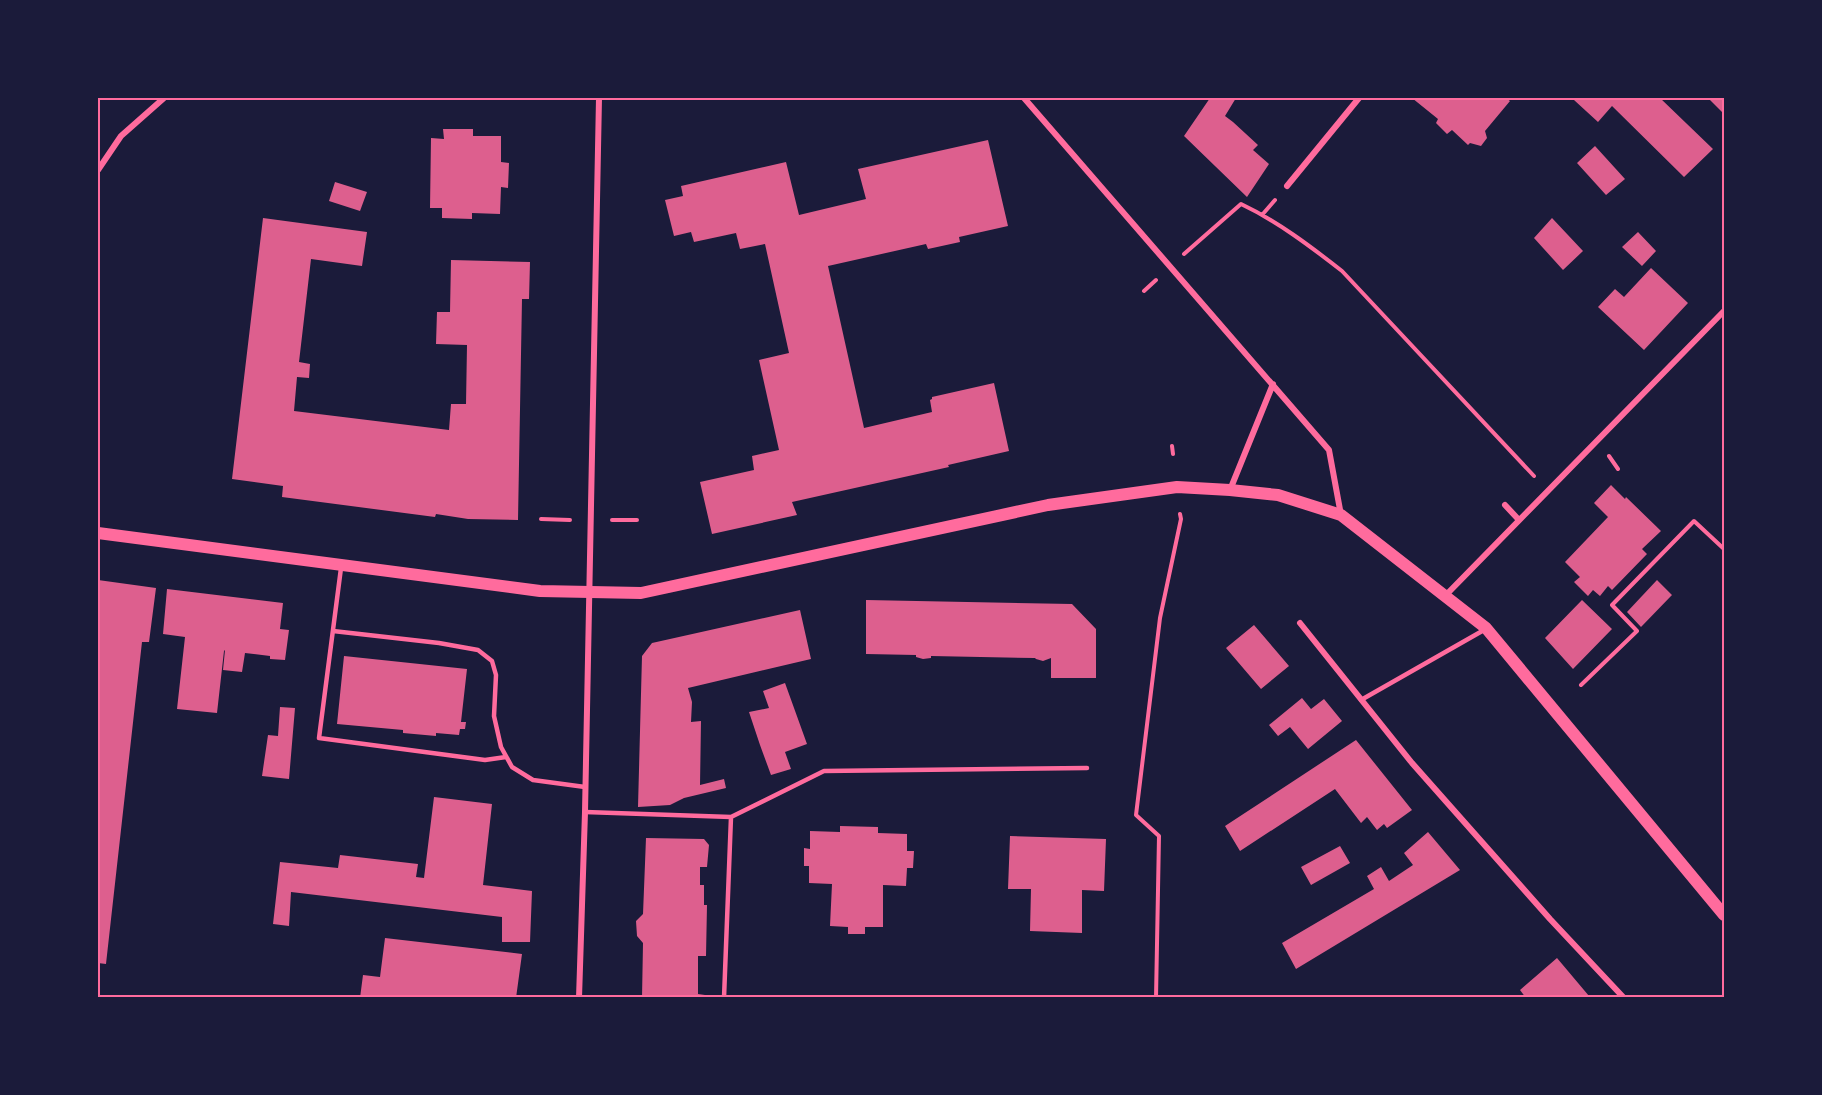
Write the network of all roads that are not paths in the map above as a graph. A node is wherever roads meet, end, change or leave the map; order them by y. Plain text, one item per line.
1 (164, 98) edge
2 (599, 98) edge
3 (1024, 98) edge
4 (1359, 98) edge
5 (98, 170) edge
6 (1287, 186) dead end
7 (1725, 311) edge
8 (1273, 384) junction
9 (1230, 490) junction
10 (1505, 505) dead end
11 (1341, 515) junction
12 (1519, 520) junction
13 (98, 533) edge
14 (341, 565) junction
15 (588, 592) junction
16 (1445, 596) junction
17 (1300, 623) dead end
18 (1486, 628) junction
19 (333, 631) junction
20 (1361, 700) junction
21 (506, 757) junction
22 (1087, 768) dead end
23 (585, 787) junction
24 (585, 812) junction
25 (731, 817) junction
26 (1725, 915) edge
27 (579, 998) edge
28 (724, 998) edge
29 (1624, 998) edge

1 - 5 street
2 - 15 street
3 - 8 street
4 - 6 street
7 - 12 street
8 - 9 street
8 - 11 street
9 - 11 main road
9 - 15 main road
10 - 12 street
11 - 16 main road
12 - 16 street
13 - 14 main road
14 - 15 main road
14 - 19 lane
15 - 23 street
16 - 18 main road
17 - 20 street
18 - 20 lane
18 - 26 main road
19 - 21 lane
19 - 21 lane
20 - 29 street
21 - 23 lane
22 - 25 lane
23 - 24 street
24 - 25 lane
24 - 27 street
25 - 28 lane

